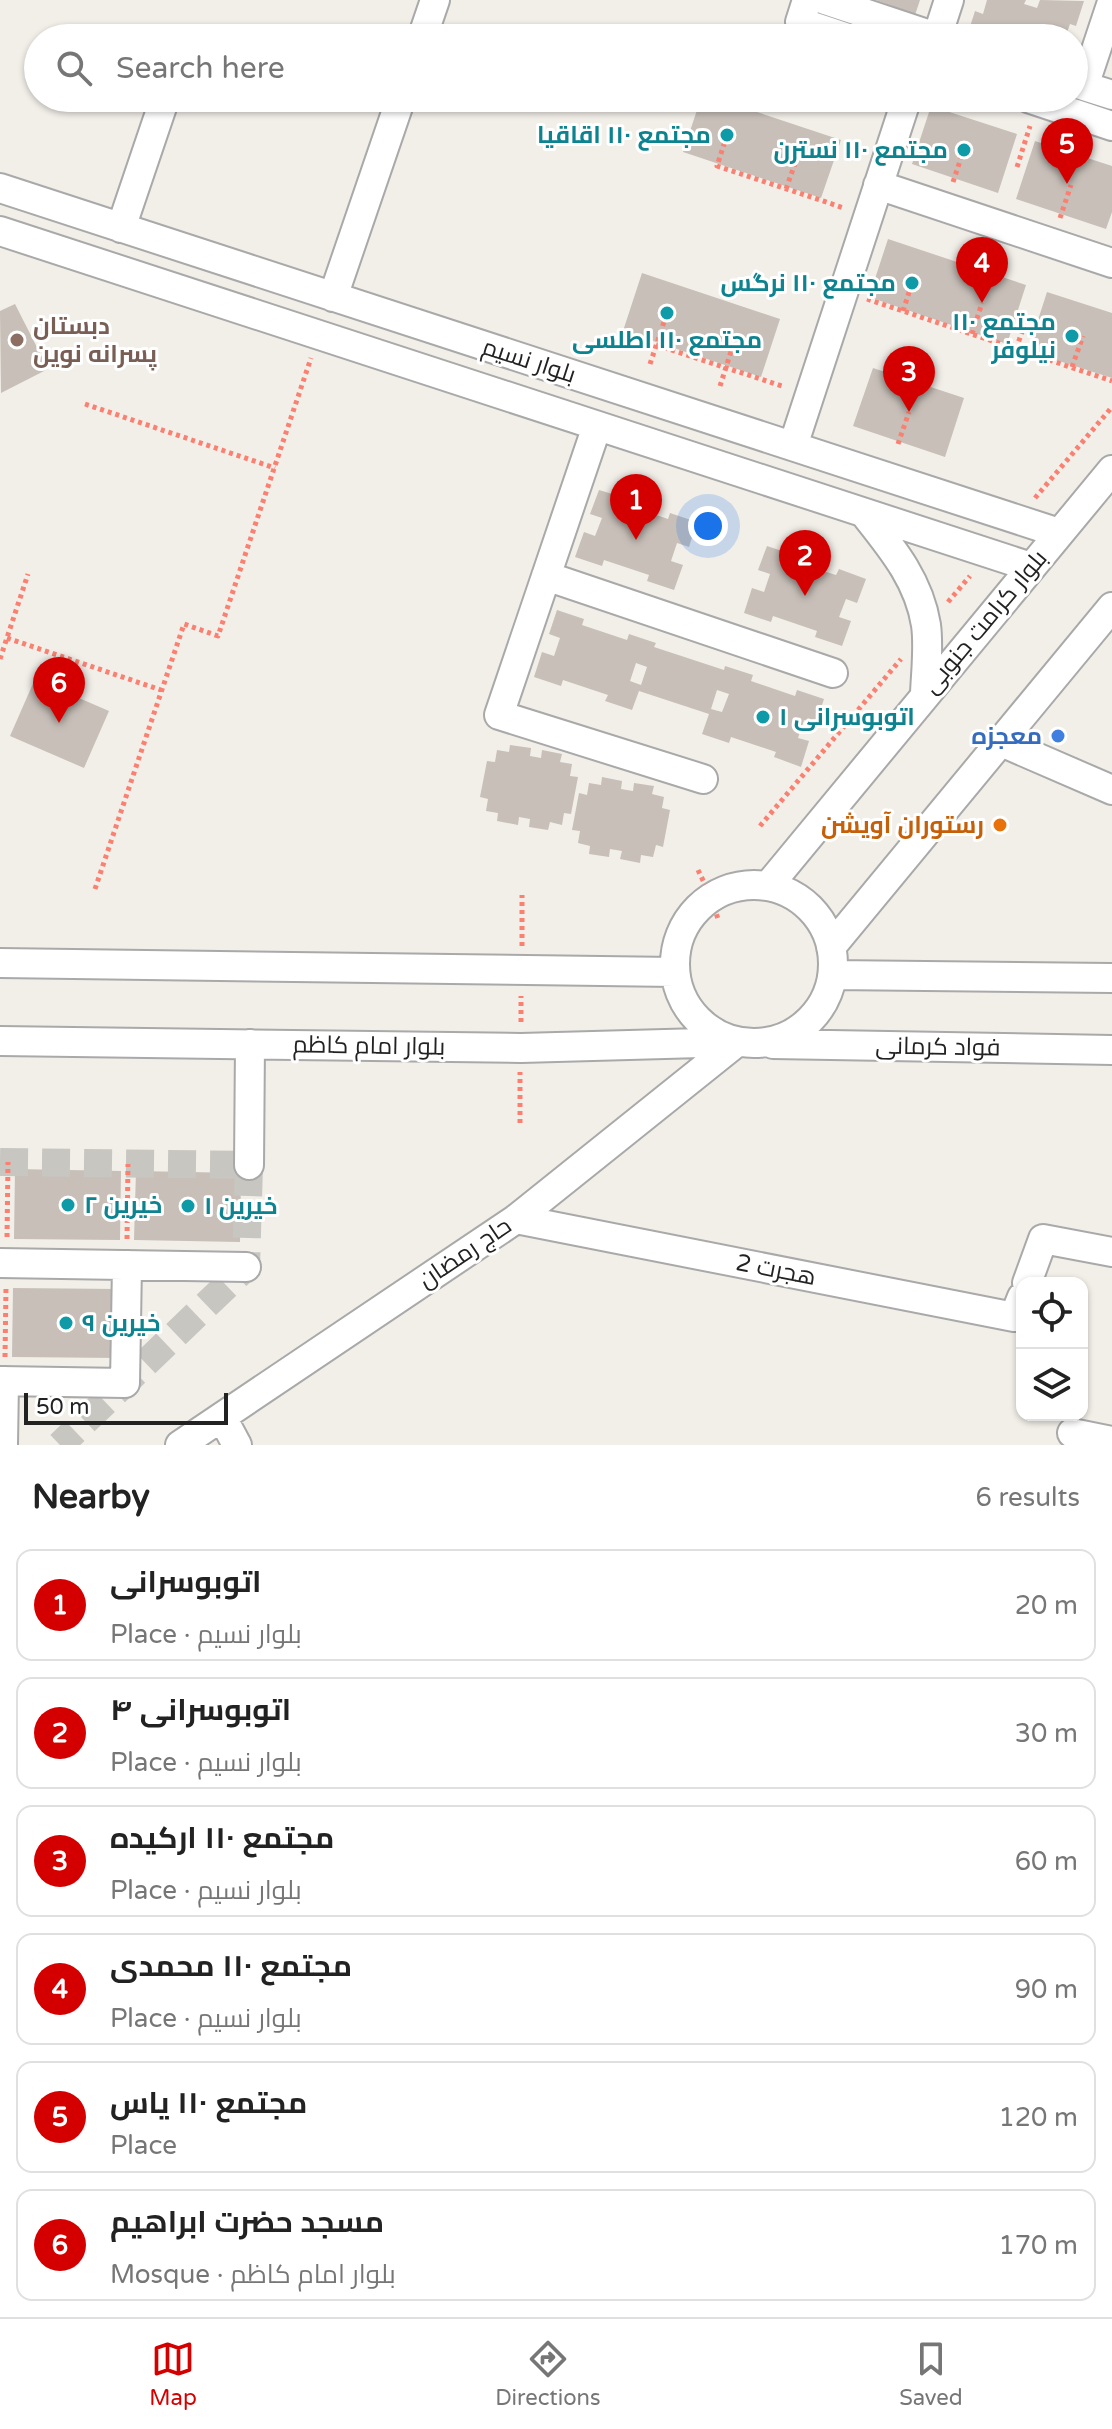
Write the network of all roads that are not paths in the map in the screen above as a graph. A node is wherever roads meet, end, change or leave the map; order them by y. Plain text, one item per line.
1 (435, 0) edge
2 (807, 0) edge
3 (825, 0) edge
4 (949, 0) edge
5 (1106, 4) edge
6 (427, 24) edge
7 (806, 24) edge
8 (878, 24) edge
9 (942, 24) edge
10 (1088, 57) edge
11 (1088, 87) edge
12 (1112, 95) edge
13 (160, 112) edge
14 (396, 112) edge
15 (902, 112) edge
16 (1069, 112) edge
17 (1112, 126) edge
18 (878, 185) junction
19 (0, 188) edge
20 (121, 228) junction
21 (0, 231) edge
22 (1112, 263) edge
23 (333, 297) junction
24 (597, 426) junction
25 (793, 446) junction
26 (1112, 470) edge
27 (925, 490) junction
28 (864, 513) junction
29 (913, 528) junction
30 (1059, 533) junction
31 (1031, 567) junction
32 (546, 576) junction
33 (1112, 607) edge
34 (833, 673) dead end
35 (925, 693) junction
36 (999, 741) junction
37 (703, 779) dead end
38 (1112, 790) edge
39 (768, 886) junction
40 (832, 961) junction
41 (0, 963) edge
42 (675, 972) junction
43 (1112, 978) edge
44 (0, 1041) edge
45 (750, 1043) junction
46 (250, 1044) junction
47 (1112, 1050) edge
48 (249, 1165) dead end
49 (516, 1219) junction
50 (1112, 1252) edge
51 (0, 1263) edge
52 (127, 1265) junction
53 (246, 1267) dead end
54 (1029, 1277) edge
55 (1016, 1312) edge
56 (2, 1381) edge
57 (222, 1417) junction
58 (1072, 1433) dead end
59 (1112, 1441) edge
60 (3, 1445) edge
61 (180, 1445) edge
62 (237, 1445) edge

1 - 6 street
2 - 7 street
3 - 8 street
4 - 9 street
5 - 10 street
11 - 12 street
13 - 20 street
14 - 23 street
15 - 18 street
16 - 17 street
18 - 22 street
18 - 25 street
19 - 20 street, بلوار نسیم
20 - 23 street, بلوار نسیم
21 - 24 street, بلوار نسیم
23 - 25 street, بلوار نسیم
24 - 28 street, بلوار نسیم
24 - 32 street
25 - 27 street, بلوار نسیم
26 - 30 street, بلوار کرامت جنوبی
27 - 29 street
27 - 30 street, بلوار نسیم
28 - 29 street, بلوار نسیم
28 - 35 street
29 - 31 street, بلوار نسیم
30 - 31 street, بلوار کرامت جنوبی
31 - 35 street, بلوار کرامت جنوبی
32 - 34 street
32 - 37 street
33 - 36 street
35 - 39 street, بلوار کرامت جنوبی
36 - 38 street
36 - 40 street
39 - 40 street
39 - 42 street
40 - 43 street
40 - 45 street
41 - 42 street
42 - 45 street
44 - 46 street, بلوار امام کاظم
45 - 46 street, بلوار امام کاظم
45 - 47 street, فواد کرمانی
45 - 49 street, حاج رمضان
46 - 48 street
49 - 55 street, هجرت 2
49 - 57 street, حاج رمضان
50 - 54 street
51 - 52 street
52 - 53 street
52 - 56 street
56 - 60 street
57 - 61 street, حاج رمضان
57 - 62 street
58 - 59 street

